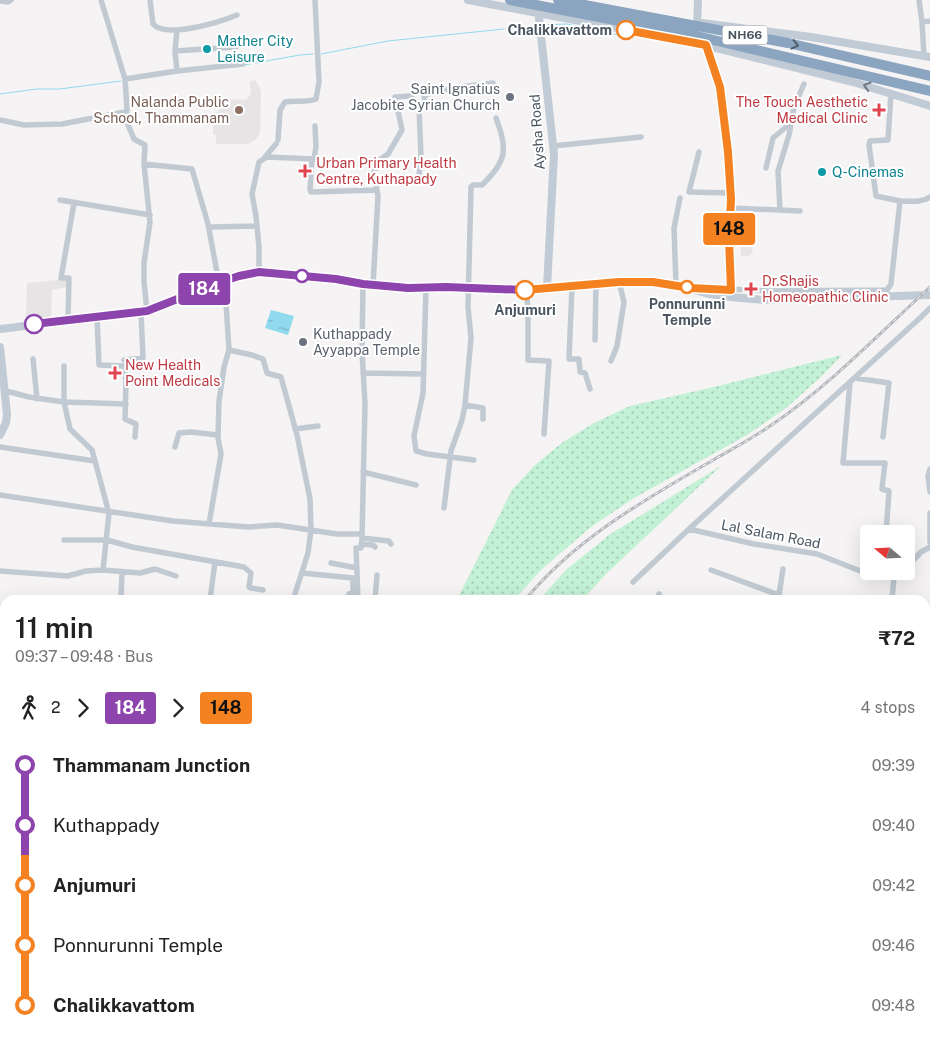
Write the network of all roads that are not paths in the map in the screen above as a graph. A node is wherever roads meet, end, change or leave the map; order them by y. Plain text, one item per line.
1 (10, 0) edge
2 (101, 0) edge
3 (150, 0) edge
4 (314, 0) edge
5 (468, 0) edge
6 (510, 0) edge
7 (558, 0) edge
8 (585, 0) edge
9 (698, 0) edge
10 (919, 0) edge
11 (0, 1) edge
12 (606, 2) edge
13 (538, 9) junction
14 (237, 15) dead end
15 (930, 21) edge
16 (922, 22) junction
17 (698, 24) junction
18 (176, 30) junction
19 (704, 41) junction
20 (236, 47) dead end
21 (176, 51) junction
22 (927, 56) edge
23 (243, 64) dead end
24 (177, 71) junction
25 (930, 76) edge
26 (125, 78) junction
27 (493, 83) dead end
28 (804, 84) dead end
29 (928, 91) edge
30 (891, 93) junction
31 (419, 104) junction
32 (930, 106) edge
33 (125, 112) junction
34 (496, 118) dead end
35 (0, 120) edge
36 (791, 123) junction
37 (315, 126) dead end
38 (641, 137) dead end
39 (553, 146) junction
40 (699, 152) dead end
41 (265, 157) junction
42 (312, 159) junction
43 (144, 164) junction
44 (766, 168) dead end
45 (418, 183) dead end
46 (377, 190) junction
47 (731, 193) junction
48 (930, 197) edge
49 (680, 198) dead end
50 (60, 200) dead end
51 (900, 201) junction
52 (74, 203) junction
53 (731, 208) junction
54 (780, 210) junction
55 (800, 210) dead end
56 (150, 215) junction
57 (258, 226) junction
58 (212, 227) dead end
59 (259, 272) junction
60 (619, 282) junction
61 (218, 283) junction
62 (596, 283) junction
63 (363, 284) junction
64 (373, 285) junction
65 (676, 285) junction
66 (572, 287) junction
67 (426, 288) junction
68 (468, 288) junction
69 (547, 288) junction
70 (690, 288) junction
71 (526, 290) junction
72 (731, 290) junction
73 (930, 295) edge
74 (930, 308) edge
75 (144, 312) junction
76 (97, 317) junction
77 (68, 320) junction
78 (0, 329) edge
79 (594, 340) dead end
80 (0, 347) edge
81 (229, 350) junction
82 (33, 359) dead end
83 (124, 360) dead end
84 (611, 361) dead end
85 (1, 362) edge
86 (64, 366) dead end
87 (363, 373) junction
88 (423, 374) junction
89 (855, 378) junction
90 (850, 383) junction
91 (590, 389) dead end
92 (6, 391) junction
93 (37, 399) junction
94 (64, 402) junction
95 (126, 404) junction
96 (465, 404) junction
97 (482, 419) dead end
98 (318, 426) dead end
99 (295, 428) junction
100 (544, 434) dead end
101 (0, 435) edge
102 (218, 435) junction
103 (135, 437) dead end
104 (884, 437) dead end
105 (0, 447) edge
106 (175, 447) dead end
107 (450, 457) junction
108 (474, 460) dead end
109 (94, 461) junction
110 (930, 469) edge
111 (363, 472) junction
112 (416, 485) dead end
113 (930, 492) edge
114 (0, 495) edge
115 (444, 508) dead end
116 (109, 513) junction
117 (930, 513) edge
118 (209, 524) junction
119 (887, 525) edge
120 (689, 529) junction
121 (311, 530) junction
122 (362, 539) junction
123 (64, 540) dead end
124 (107, 540) junction
125 (381, 540) junction
126 (930, 542) edge
127 (391, 544) dead end
128 (930, 547) edge
129 (915, 558) edge
130 (216, 562) junction
131 (331, 563) dead end
132 (358, 568) junction
133 (783, 569) dead end
134 (103, 570) junction
135 (711, 570) dead end
136 (0, 572) edge
137 (122, 572) junction
138 (860, 572) edge
139 (302, 573) junction
140 (377, 575) dead end
141 (176, 576) dead end
142 (355, 578) junction
143 (894, 580) edge
144 (634, 582) dead end
145 (263, 590) dead end
146 (349, 594) dead end
147 (121, 595) edge
148 (211, 595) edge
149 (295, 595) edge
150 (357, 595) edge
151 (375, 595) edge
152 (773, 595) edge
153 (780, 595) edge
154 (892, 595) edge

1 - 11 street
2 - 26 street
3 - 18 street
4 - 41 street
5 - 13 street
6 - 13 highway, NH66
7 - 17 highway, NH66
8 - 12 street
9 - 17 street
10 - 16 street
12 - 17 street
13 - 19 highway, NH66
13 - 39 street, Aysha Road
14 - 18 street
15 - 16 street
16 - 22 street
17 - 22 street
17 -> 25 highway, NH66
18 - 21 street
19 - 29 highway, NH66
30 -> 19 street
19 - 47 street
20 - 21 street
21 - 24 street
23 - 24 street
24 - 26 street
26 - 33 street
27 - 31 street
28 - 36 street
30 - 32 street
30 - 51 street
31 - 45 street
31 - 46 street
33 - 35 street
33 - 43 street
34 - 68 street
36 - 44 street
36 - 54 street
37 - 42 street
38 - 39 street
39 - 69 street, Aysha Road
40 - 47 street
41 - 42 street
41 - 57 street
42 - 46 street
43 - 56 street
43 - 61 street
46 - 64 street
47 - 53 street
48 - 51 street
49 - 65 street
50 - 52 street
51 - 72 street
52 - 56 street
52 - 77 street
53 - 54 street
53 - 72 street
54 - 55 street
56 - 75 street
57 - 58 street
57 - 59 street
59 - 61 street
59 - 63 street
60 - 62 street
60 - 65 street
60 - 84 street
61 - 75 street
61 - 81 street
62 - 66 street
62 - 79 street
63 - 64 street
63 - 87 street
64 - 67 street
65 - 70 street
66 - 69 street
66 - 91 street
67 - 68 street
67 - 88 street
68 - 71 street
68 - 96 street
69 - 71 street
70 - 72 street
70 - 73 street
71 - 100 street
74 - 89 street
75 - 76 street
75 - 83 street
76 - 77 street
76 - 95 street
77 - 78 street
80 - 85 street
81 - 99 street
81 - 102 street
82 - 93 street
85 - 92 street
86 - 94 street
87 - 88 street
87 - 111 street
88 - 107 street
89 - 90 street
89 - 104 street
90 - 119 street
90 - 120 street
92 - 93 street
92 - 101 street
93 - 94 street
94 - 95 street
94 - 109 street
95 - 103 street
96 - 97 street
96 - 107 street
98 - 99 street
99 - 121 street
102 - 106 street
102 - 118 street
105 - 109 street
107 - 108 street
107 - 115 street
109 - 116 street
110 - 113 street
111 - 112 street
111 - 122 street
114 - 116 street
116 - 118 street
116 - 124 street
117 - 126 street
118 - 121 street
120 - 138 street, Lal Salam Road
120 - 144 street
121 - 122 street
121 - 139 street
122 - 125 street
122 - 125 street
122 - 132 street
123 - 124 street
124 - 130 street
124 - 134 street
125 - 127 street
128 - 129 street
130 - 145 street
130 - 148 street
131 - 132 street
132 - 142 street
133 - 153 street
134 - 136 street
134 - 137 street
135 - 152 street
137 - 141 street
137 - 147 street
139 - 142 street
139 - 149 street
140 - 151 street
142 - 146 street
142 - 150 street
143 - 154 street

